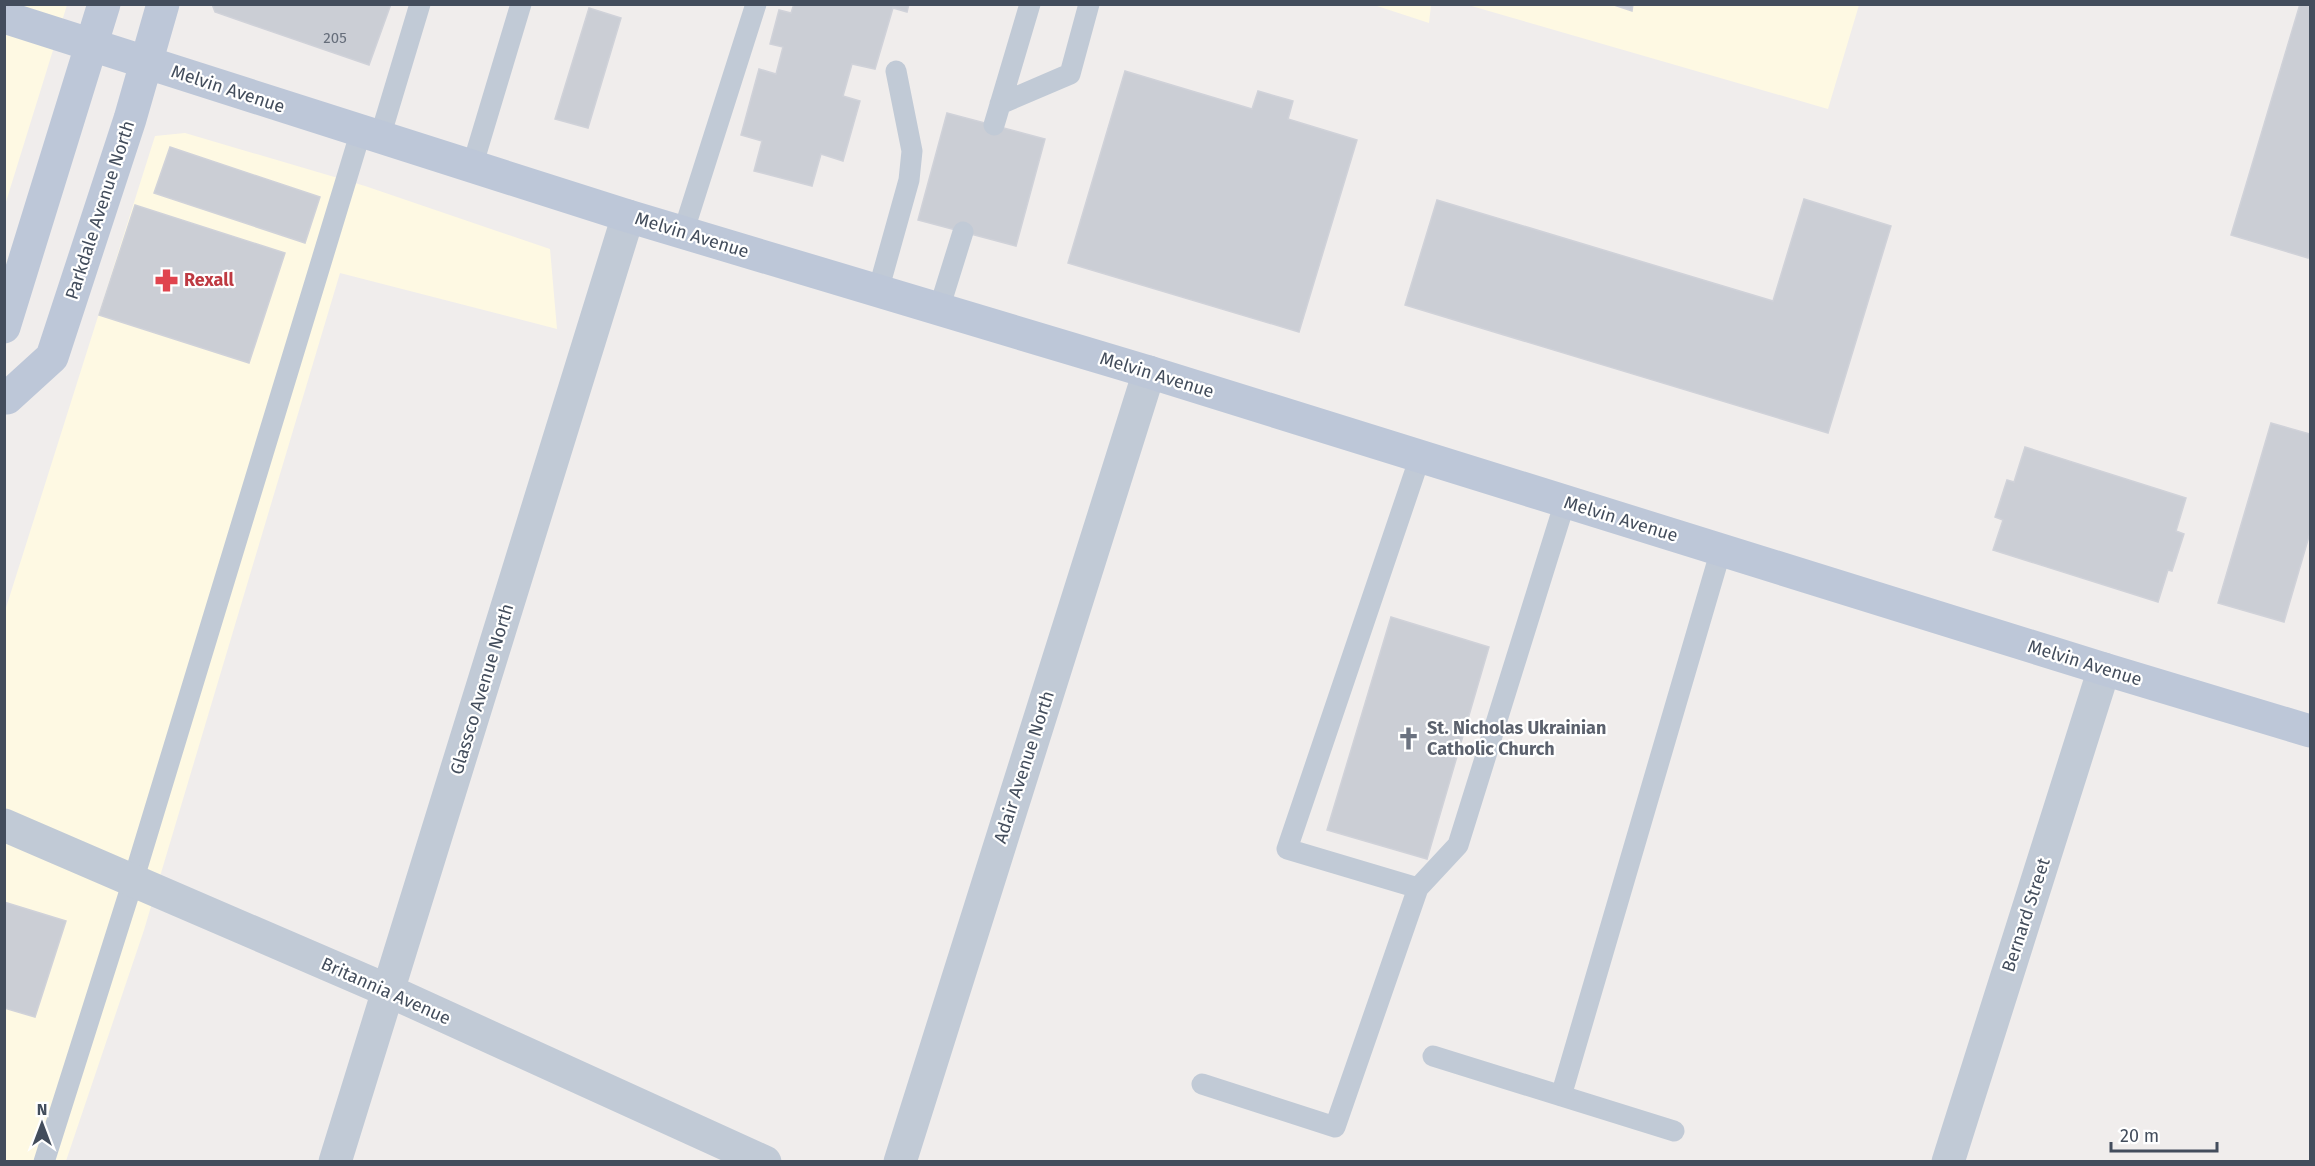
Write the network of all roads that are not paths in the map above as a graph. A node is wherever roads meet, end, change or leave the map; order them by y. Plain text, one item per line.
1 (104, 4) edge
2 (163, 4) edge
3 (420, 4) edge
4 (521, 4) edge
5 (756, 4) edge
6 (1030, 4) edge
7 (1089, 4) edge
8 (4, 16) edge
9 (91, 45) junction
10 (145, 62) junction
11 (896, 71) dead end
12 (1000, 104) junction
13 (994, 125) dead end
14 (371, 134) junction
15 (472, 167) junction
16 (628, 216) junction
17 (963, 232) dead end
18 (683, 233) junction
19 (878, 291) junction
20 (939, 309) junction
21 (4, 327) edge
22 (1149, 372) junction
23 (5, 394) edge
24 (1420, 457) junction
25 (1565, 502) junction
26 (1721, 550) junction
27 (2104, 669) junction
28 (2310, 731) edge
29 (4, 825) edge
30 (134, 881) junction
31 (1418, 888) junction
32 (389, 991) junction
33 (1433, 1056) dead end
34 (1202, 1084) dead end
35 (1561, 1096) junction
36 (1674, 1131) dead end
37 (44, 1161) edge
38 (335, 1161) edge
39 (765, 1161) edge
40 (900, 1161) edge
41 (1948, 1161) edge

1 - 9 street
2 - 10 street, Parkdale Avenue North
3 - 14 lane
4 - 15 lane
5 - 18 lane
6 - 12 lane
7 - 12 lane
8 - 9 street, Melvin Avenue
9 - 10 street, Melvin Avenue
9 - 21 street
10 - 14 street, Melvin Avenue
10 - 23 street, Parkdale Avenue North
11 - 19 lane
12 - 13 lane
14 - 15 street, Melvin Avenue
14 - 30 lane
15 - 16 street, Melvin Avenue
16 - 18 street, Melvin Avenue
16 - 32 street, Glassco Avenue North
17 - 20 lane
18 - 19 street, Melvin Avenue
19 - 20 street, Melvin Avenue
20 - 22 street, Melvin Avenue
22 - 24 street, Melvin Avenue
22 - 40 street, Adair Avenue North
24 - 25 street, Melvin Avenue
24 - 31 lane
25 - 26 street, Melvin Avenue
25 - 31 lane
26 - 27 street, Melvin Avenue
26 - 35 lane
27 - 28 street, Melvin Avenue
27 - 41 street, Bernard Street
29 - 30 street, Britannia Avenue
30 - 32 street, Britannia Avenue
30 - 37 lane
31 - 34 lane
32 - 38 street, Glassco Avenue North
32 - 39 street, Britannia Avenue
33 - 35 lane
35 - 36 lane

